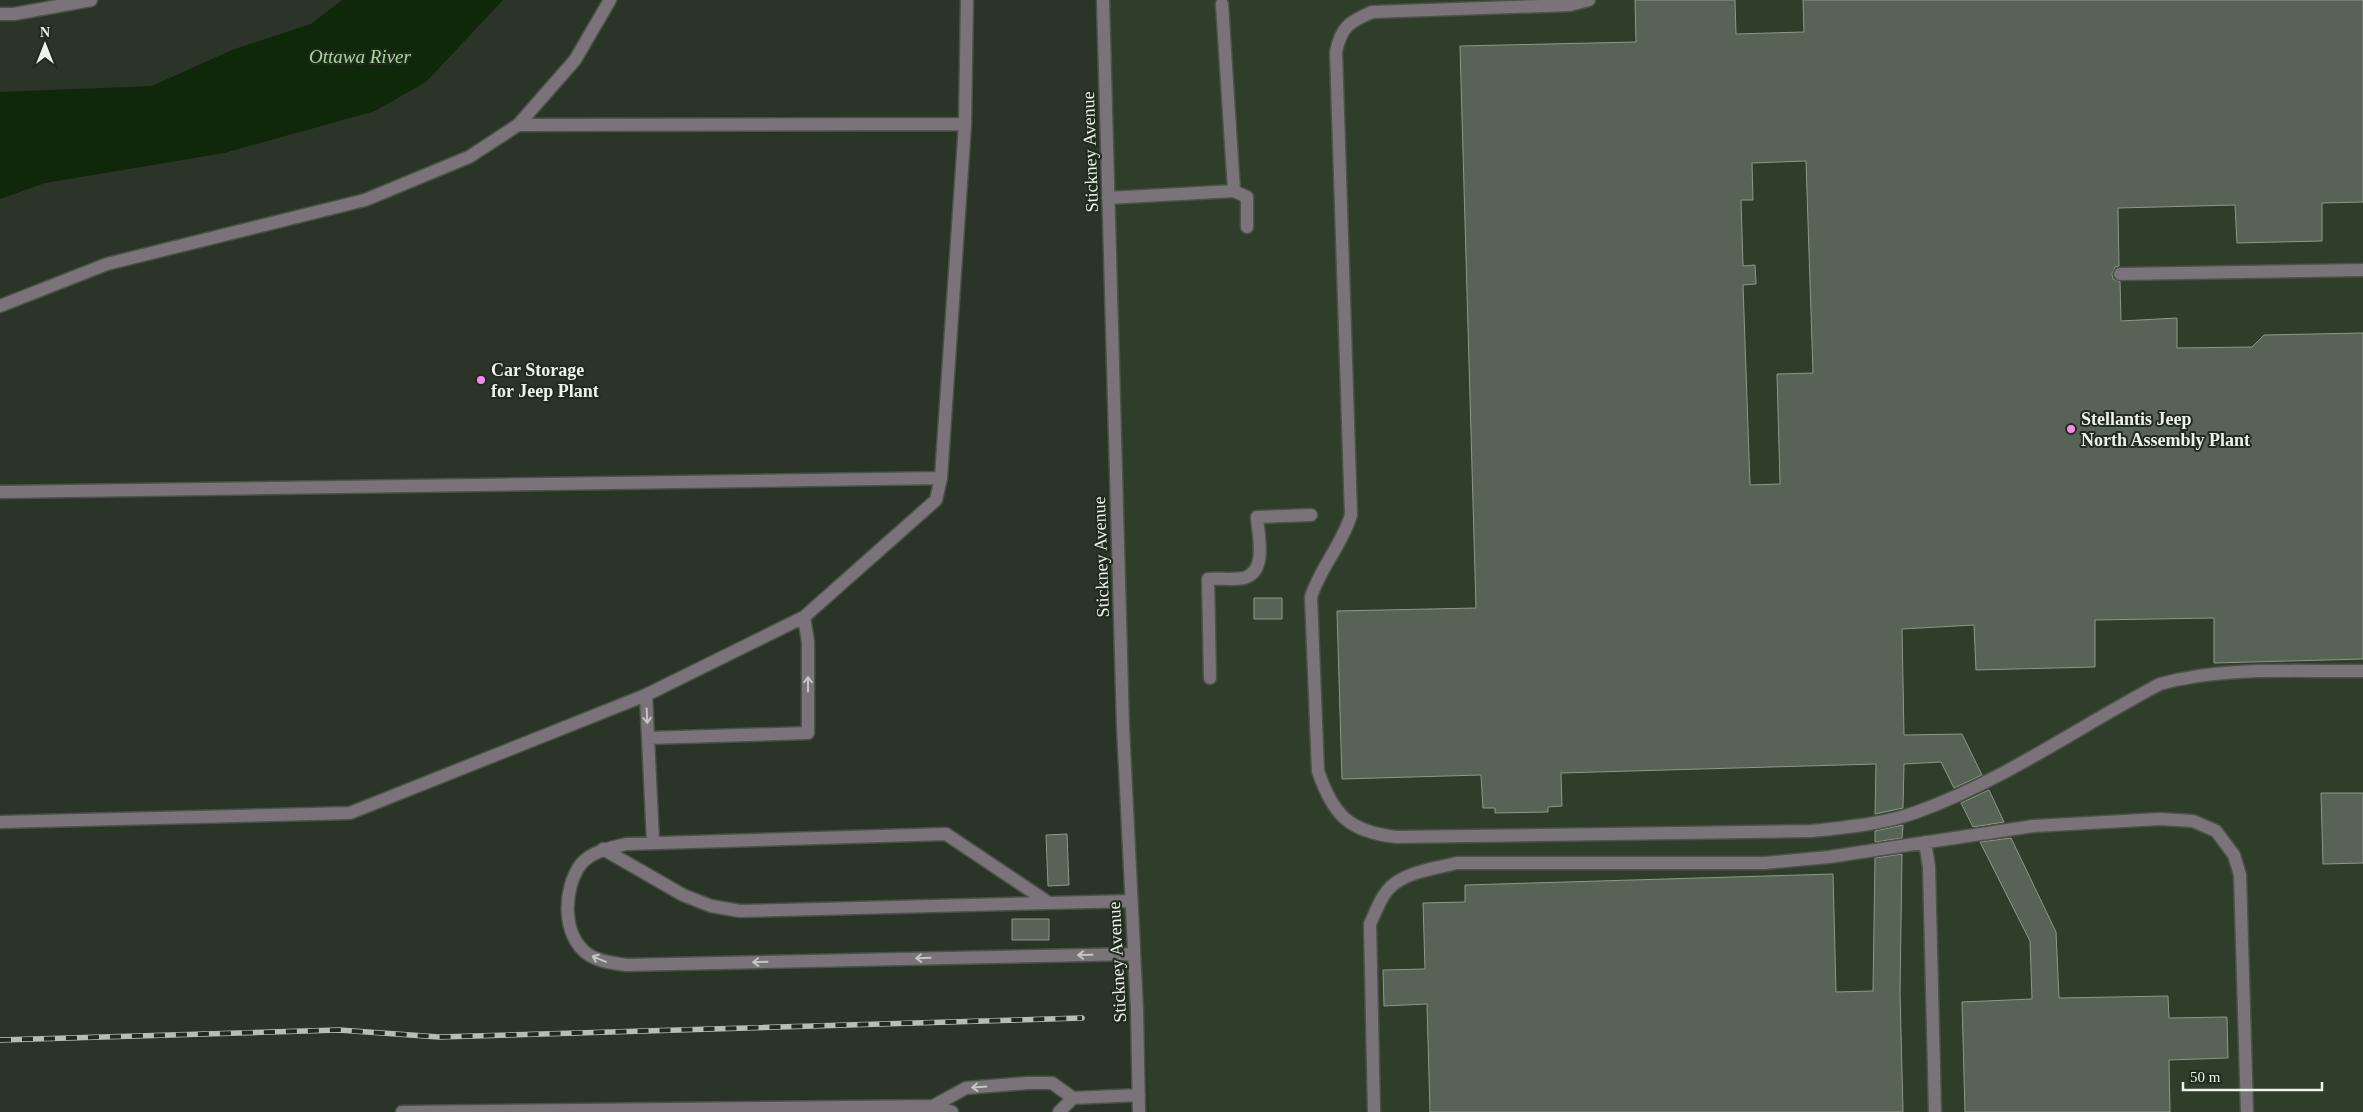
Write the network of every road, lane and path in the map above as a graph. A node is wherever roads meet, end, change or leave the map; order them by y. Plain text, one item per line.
1 (91, 0) edge
2 (610, 0) edge
3 (967, 0) edge
4 (1103, 0) edge
5 (1589, 0) edge
6 (1222, 4) dead end
7 (0, 14) edge
8 (965, 124) junction
9 (518, 125) junction
10 (1234, 190) junction
11 (1108, 198) junction
12 (1247, 227) dead end
13 (2363, 270) edge
14 (2120, 274) dead end
15 (0, 306) edge
16 (941, 478) junction
17 (0, 492) edge
18 (1311, 514) dead end
19 (804, 617) junction
20 (2363, 671) edge
21 (1210, 678) dead end
22 (646, 695) junction
23 (648, 738) junction
24 (0, 822) edge
25 (653, 842) junction
26 (1925, 842) junction
27 (603, 849) junction
28 (1131, 901) junction
29 (1049, 902) junction
30 (1134, 954) junction
31 (1139, 1095) junction
32 (1073, 1098) junction
33 (933, 1106) junction
34 (853, 1109) edge
35 (402, 1112) edge
36 (433, 1112) edge
37 (952, 1112) edge
38 (1059, 1112) edge
39 (1139, 1112) edge
40 (1374, 1112) edge
41 (1935, 1112) edge
42 (2247, 1112) edge

1 - 7 street
2 - 9 street
3 - 8 street
4 - 11 street, Stickney Avenue
5 - 20 street
6 - 10 street
8 - 9 street
8 - 16 street
9 - 15 street
10 - 11 street
10 - 12 street
11 - 28 street, Stickney Avenue
13 - 14 street
16 - 17 street
16 - 19 street
18 - 21 street
19 - 22 street
23 -> 19 street
22 -> 23 street
22 - 24 street
23 - 25 street
25 - 27 street
25 - 29 street
26 - 40 street
26 - 41 street
26 - 42 street
27 - 29 street
30 -> 27 street
28 - 29 street
28 - 30 street, Stickney Avenue
30 - 31 street, Stickney Avenue
31 - 32 street
31 - 39 street, Stickney Avenue
32 -> 33 street
32 - 38 street
33 - 34 street
33 - 37 street
34 - 36 street
35 - 36 street

